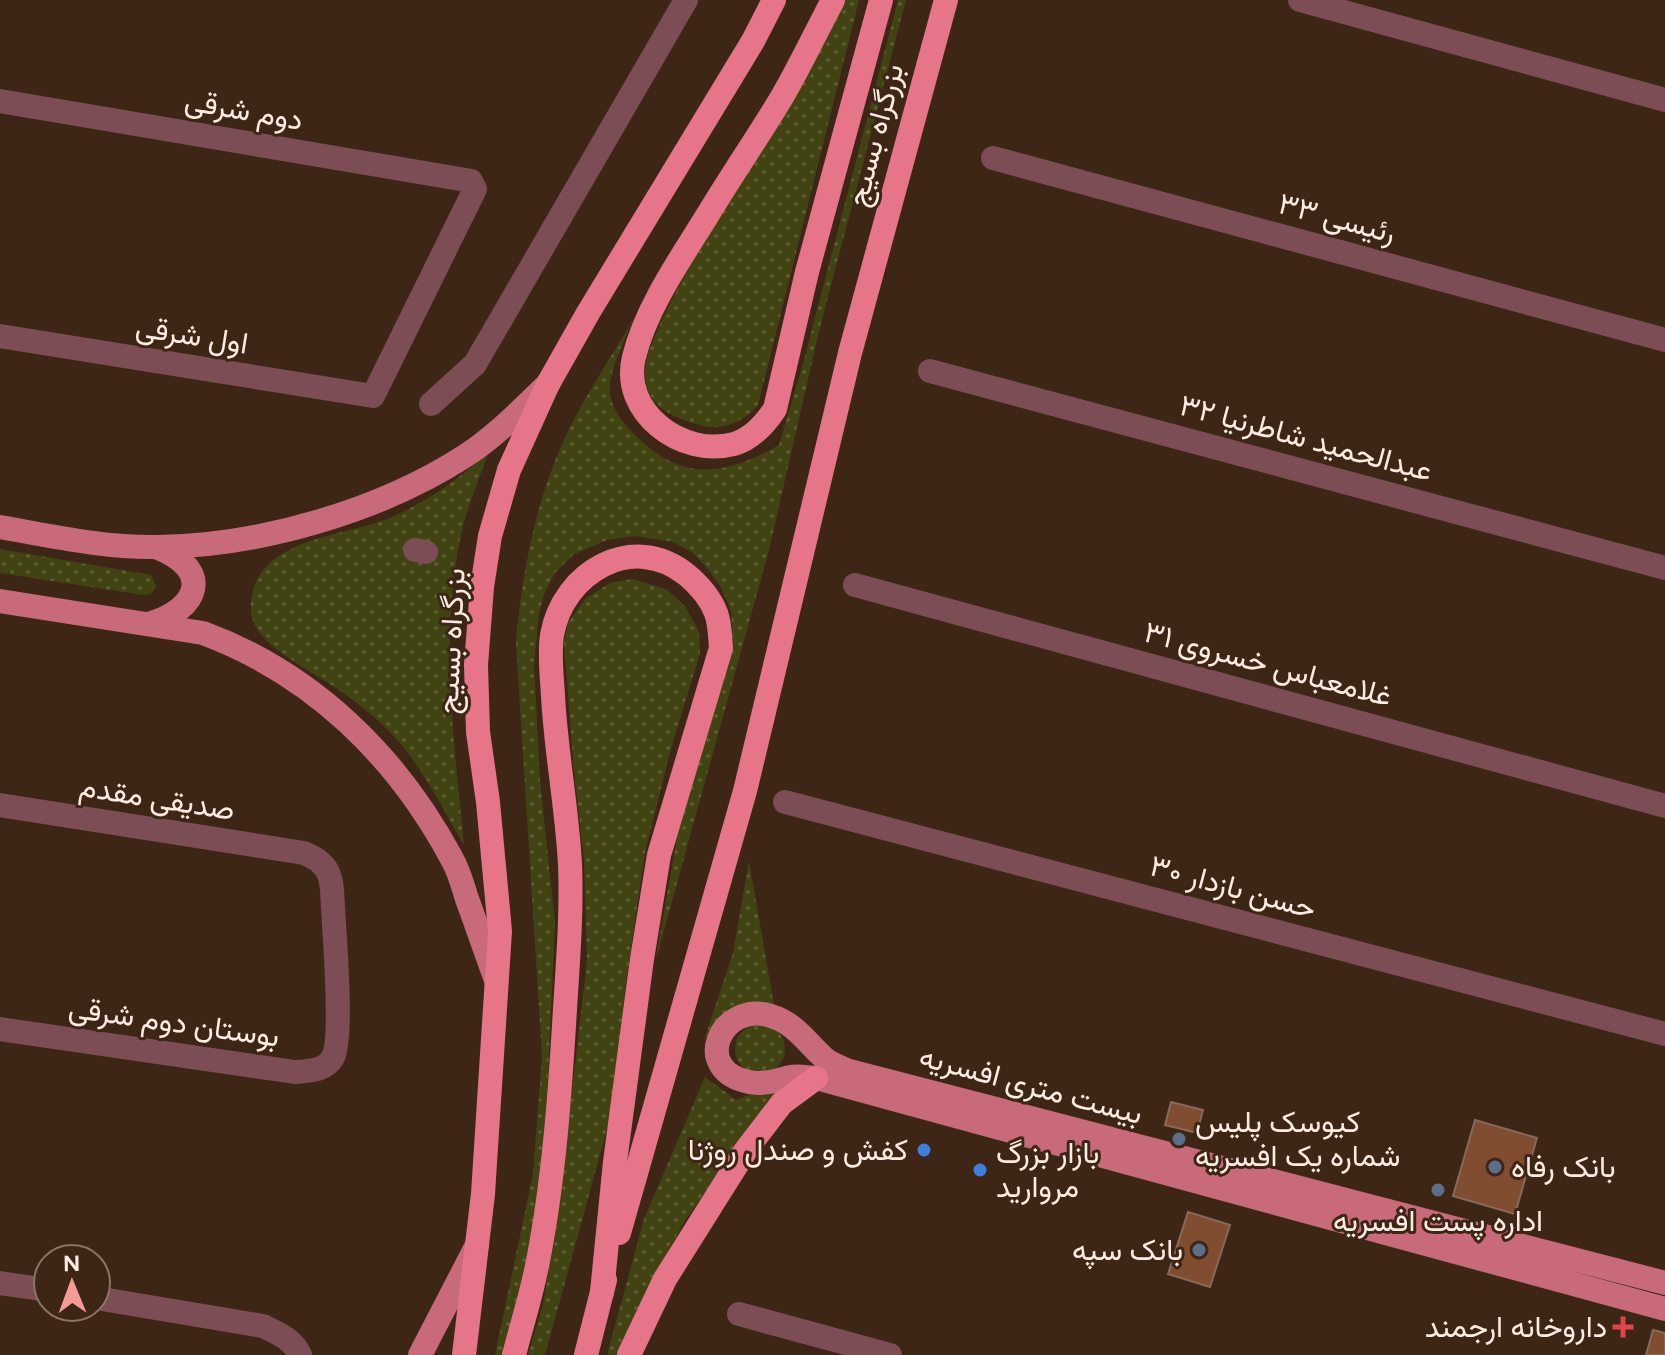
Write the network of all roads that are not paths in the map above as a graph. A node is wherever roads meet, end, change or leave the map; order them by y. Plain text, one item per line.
1 (686, 0) edge
2 (774, 0) edge
3 (833, 0) edge
4 (881, 0) edge
5 (946, 0) edge
6 (1300, 0) edge
7 (1665, 100) edge
8 (0, 101) edge
9 (993, 158) dead end
10 (0, 336) edge
11 (1665, 340) edge
12 (930, 371) dead end
13 (548, 384) junction
14 (373, 396) joint
15 (431, 404) dead end
16 (0, 527) edge
17 (156, 547) junction
18 (1665, 568) edge
19 (855, 585) dead end
20 (0, 601) edge
21 (146, 624) junction
22 (785, 802) dead end
23 (0, 805) edge
24 (1665, 806) edge
25 (496, 980) junction
26 (0, 1029) edge
27 (1665, 1034) edge
28 (334, 1055) joint
29 (816, 1078) junction
30 (478, 1243) junction
31 (0, 1283) edge
32 (1665, 1283) edge
33 (32, 1288) edge
34 (602, 1292) junction
35 (112, 1301) edge
36 (1665, 1309) edge
37 (739, 1314) dead end
38 (300, 1355) edge
39 (420, 1355) edge
40 (464, 1355) edge
41 (514, 1355) edge
42 (586, 1355) edge
43 (629, 1355) edge
44 (890, 1355) edge

1 - 15 street
2 - 13 highway, بزرگراه بسیج
3 - 4 highway
5 - 34 highway, بزرگراه بسیج
6 - 7 street
8 - 14 street, دوم شرقی
9 - 11 street, رئیسی ۳۳
10 - 14 street, اول شرقی
12 - 18 street, عبدالحمید شاطرنیا ۳۲
13 - 17 main road
13 - 25 highway, بزرگراه بسیج
16 - 17 main road
17 - 21 main road
19 - 24 street, غلامعباس خسروی ۳۱
20 - 21 main road
21 - 25 main road
22 - 27 street, حسن بازدار ۳۰
23 - 28 street, صدیقی مقدم
25 - 30 highway, بزرگراه بسیج
26 - 28 street, بوستان دوم شرقی
29 - 32 main road, بیست متری افسریه
29 - 36 main road, بیست متری افسریه
29 - 43 highway
30 - 39 main road
30 - 40 highway, بزرگراه بسیج
31 - 33 street
34 - 41 highway
34 - 42 highway, بزرگراه بسیج
35 - 38 street
37 - 44 street

